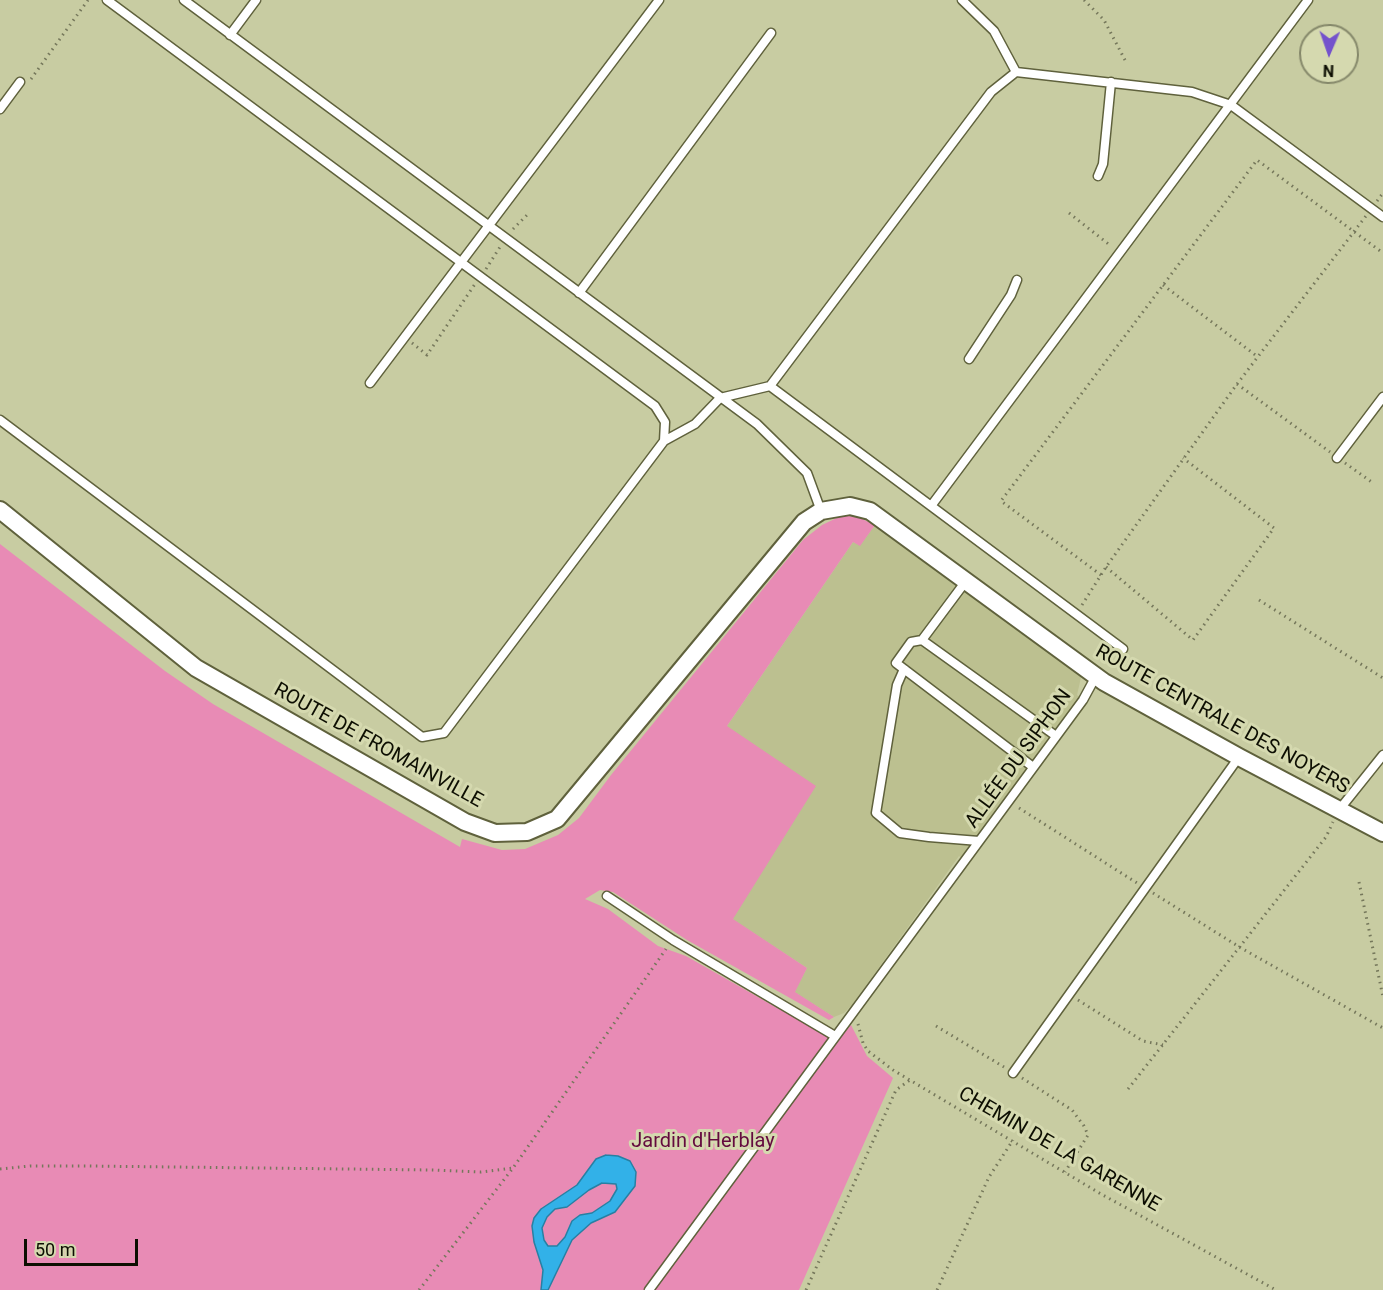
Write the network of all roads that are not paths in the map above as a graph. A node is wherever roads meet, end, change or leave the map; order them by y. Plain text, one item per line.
1 (107, 0) edge
2 (184, 0) edge
3 (256, 0) edge
4 (659, 0) edge
5 (962, 0) edge
6 (1308, 0) edge
7 (771, 33) dead end
8 (230, 35) junction
9 (1017, 72) junction
10 (20, 82) road end
11 (1111, 82) junction
12 (1231, 105) junction
13 (0, 110) edge
14 (1098, 176) dead end
15 (1383, 217) edge
16 (488, 226) junction
17 (460, 262) junction
18 (1017, 280) dead end
19 (579, 293) junction
20 (969, 359) dead end
21 (370, 383) dead end
22 (770, 386) junction
23 (1383, 397) edge
24 (720, 398) junction
25 (0, 420) edge
26 (664, 441) junction
27 (1337, 458) road end
28 (931, 506) junction
29 (0, 510) edge
30 (821, 511) junction
31 (870, 511) joint
32 (966, 581) junction
33 (922, 640) junction
34 (1123, 649) dead end
35 (904, 669) junction
36 (1096, 676) junction
37 (1056, 736) junction
38 (1383, 755) edge
39 (1239, 757) junction
40 (1033, 767) junction
41 (1339, 810) junction
42 (1383, 833) edge
43 (980, 841) junction
44 (607, 896) dead end
45 (835, 1036) junction
46 (1013, 1072) road end
47 (649, 1290) edge

1 - 17 lane
2 - 8 lane
3 - 8 lane
4 - 16 lane
5 - 9 lane
6 - 12 lane
7 - 19 lane
8 - 16 lane
9 - 11 lane
9 - 22 lane
10 - 13 lane
11 - 12 lane
11 - 14 lane
12 - 15 lane
12 - 28 lane
16 - 17 lane
16 - 19 lane
17 - 21 lane
17 - 26 lane
18 - 20 lane
19 - 24 lane
22 - 24 lane
22 - 28 lane
23 - 27 lane
24 - 26 lane
24 - 30 lane
25 - 26 lane
28 - 34 lane
29 - 30 street, ROUTE DE FROMAINVILLE
30 - 31 street, ROUTE DE FROMAINVILLE
31 - 32 street, ROUTE CENTRALE DES NOYERS
32 - 33 lane
32 - 36 street, ROUTE CENTRALE DES NOYERS
33 - 35 lane
33 - 37 lane
35 - 40 lane
35 - 43 lane
36 - 37 lane, ALLÉE DU SIPHON
36 - 39 street, ROUTE CENTRALE DES NOYERS
37 - 40 lane, ALLÉE DU SIPHON
38 - 41 lane
39 - 41 street, ROUTE CENTRALE DES NOYERS
39 - 46 lane
40 - 43 lane, ALLÉE DU SIPHON
41 - 42 street, ROUTE CENTRALE DES NOYERS
43 - 45 lane, ALLÉE DU SIPHON
44 - 45 lane
45 - 47 lane, ALLÉE DU SIPHON

